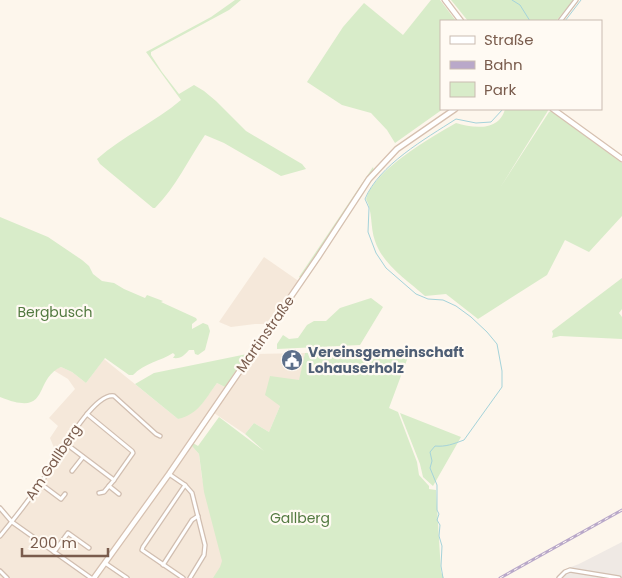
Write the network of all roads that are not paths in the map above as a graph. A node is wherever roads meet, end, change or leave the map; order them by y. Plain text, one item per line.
1 (445, 0) edge
2 (576, 0) edge
3 (460, 20) edge
4 (561, 20) edge
5 (454, 110) edge
6 (554, 110) edge
7 (622, 159) edge
8 (88, 414) junction
9 (160, 436) dead end
10 (65, 443) junction
11 (83, 457) junction
12 (72, 471) dead end
13 (169, 474) junction
14 (114, 480) junction
15 (40, 484) junction
16 (185, 485) junction
17 (109, 486) junction
18 (99, 493) dead end
19 (65, 494) dead end
20 (119, 494) dead end
21 (0, 508) edge
22 (198, 516) junction
23 (12, 522) junction
24 (0, 536) edge
25 (89, 548) dead end
26 (54, 552) junction
27 (105, 563) junction
28 (163, 565) junction
29 (0, 571) edge
30 (7, 578) edge
31 (93, 578) edge
32 (127, 578) edge
33 (182, 578) edge
34 (190, 578) edge
35 (559, 578) edge
36 (619, 578) edge

1 - 3 street
2 - 4 street
5 - 13 street, Martinstraße
6 - 7 street
8 - 9 street, Am Gallberg
8 - 10 street, Am Gallberg
8 - 14 street
10 - 11 street
10 - 15 street, Am Gallberg
11 - 12 street
11 - 14 street
13 - 16 street
13 - 27 street, Martinstraße
14 - 17 street
15 - 19 street
15 - 23 street, Am Gallberg
16 - 22 street
16 - 28 street
17 - 18 street
17 - 20 street
21 - 23 street
22 - 28 street
22 - 34 street
23 - 24 street, Am Gallberg
23 - 26 street
25 - 26 street
26 - 31 street
27 - 31 street, Martinstraße
27 - 32 street
28 - 33 street
29 - 30 street
35 - 36 street

